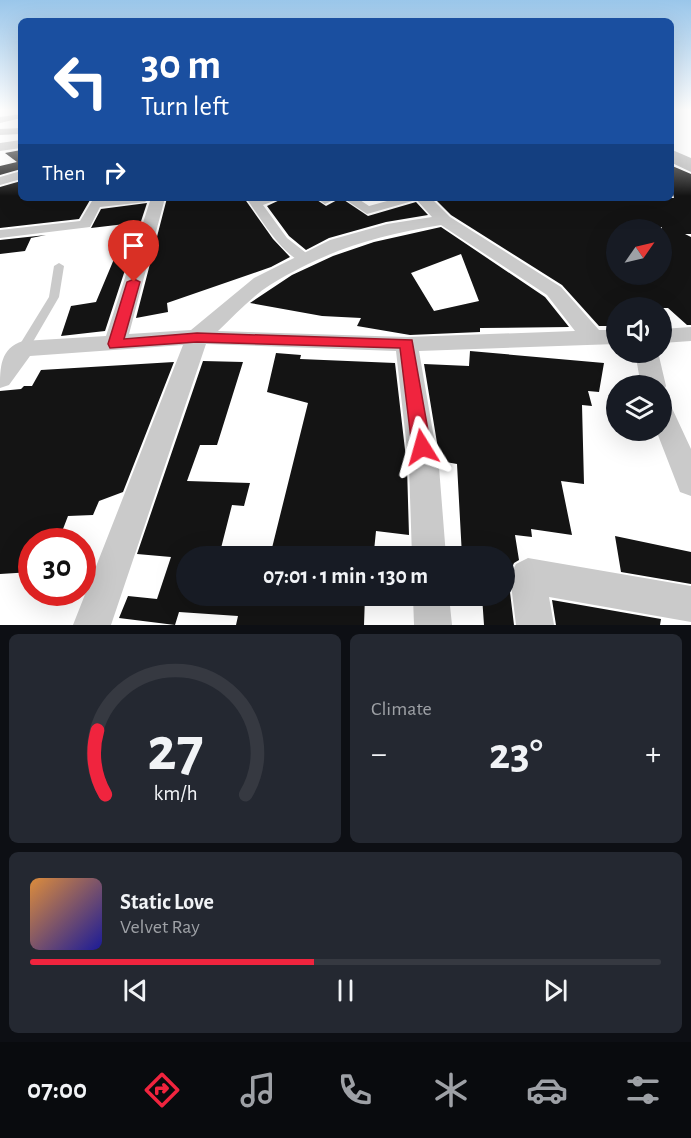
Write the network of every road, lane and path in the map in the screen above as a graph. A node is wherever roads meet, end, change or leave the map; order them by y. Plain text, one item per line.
1 (18, 144) edge
2 (0, 147) edge
3 (674, 156) edge
4 (691, 166) edge
5 (18, 176) edge
6 (0, 181) edge
7 (120, 201) edge
8 (157, 201) edge
9 (255, 201) edge
10 (354, 201) edge
11 (401, 201) edge
12 (425, 201) edge
13 (444, 220) junction
14 (0, 234) edge
15 (305, 259) junction
16 (59, 266) dead end
17 (691, 334) edge
18 (672, 335) edge
19 (197, 337) junction
20 (592, 337) junction
21 (606, 337) edge
22 (115, 344) junction
23 (407, 344) junction
24 (23, 349) junction
25 (0, 350) edge
26 (0, 379) edge
27 (672, 437) edge
28 (691, 483) edge
29 (428, 546) edge
30 (691, 604) edge
31 (432, 606) edge
32 (92, 625) edge
33 (433, 625) edge
34 (535, 625) edge

1 - 2 street
3 - 4 main road
5 - 6 street
7 - 14 street
8 - 22 street
9 - 15 street
10 - 11 street
12 - 13 street
13 - 15 street
13 - 20 street
15 - 19 street
16 - 24 lane
17 - 18 street
19 - 22 street
19 - 23 street
19 - 32 street
20 - 21 street
20 - 23 street
22 - 24 street
23 - 29 street
24 - 25 street
24 - 26 street
27 - 28 street
30 - 34 street
31 - 33 street

